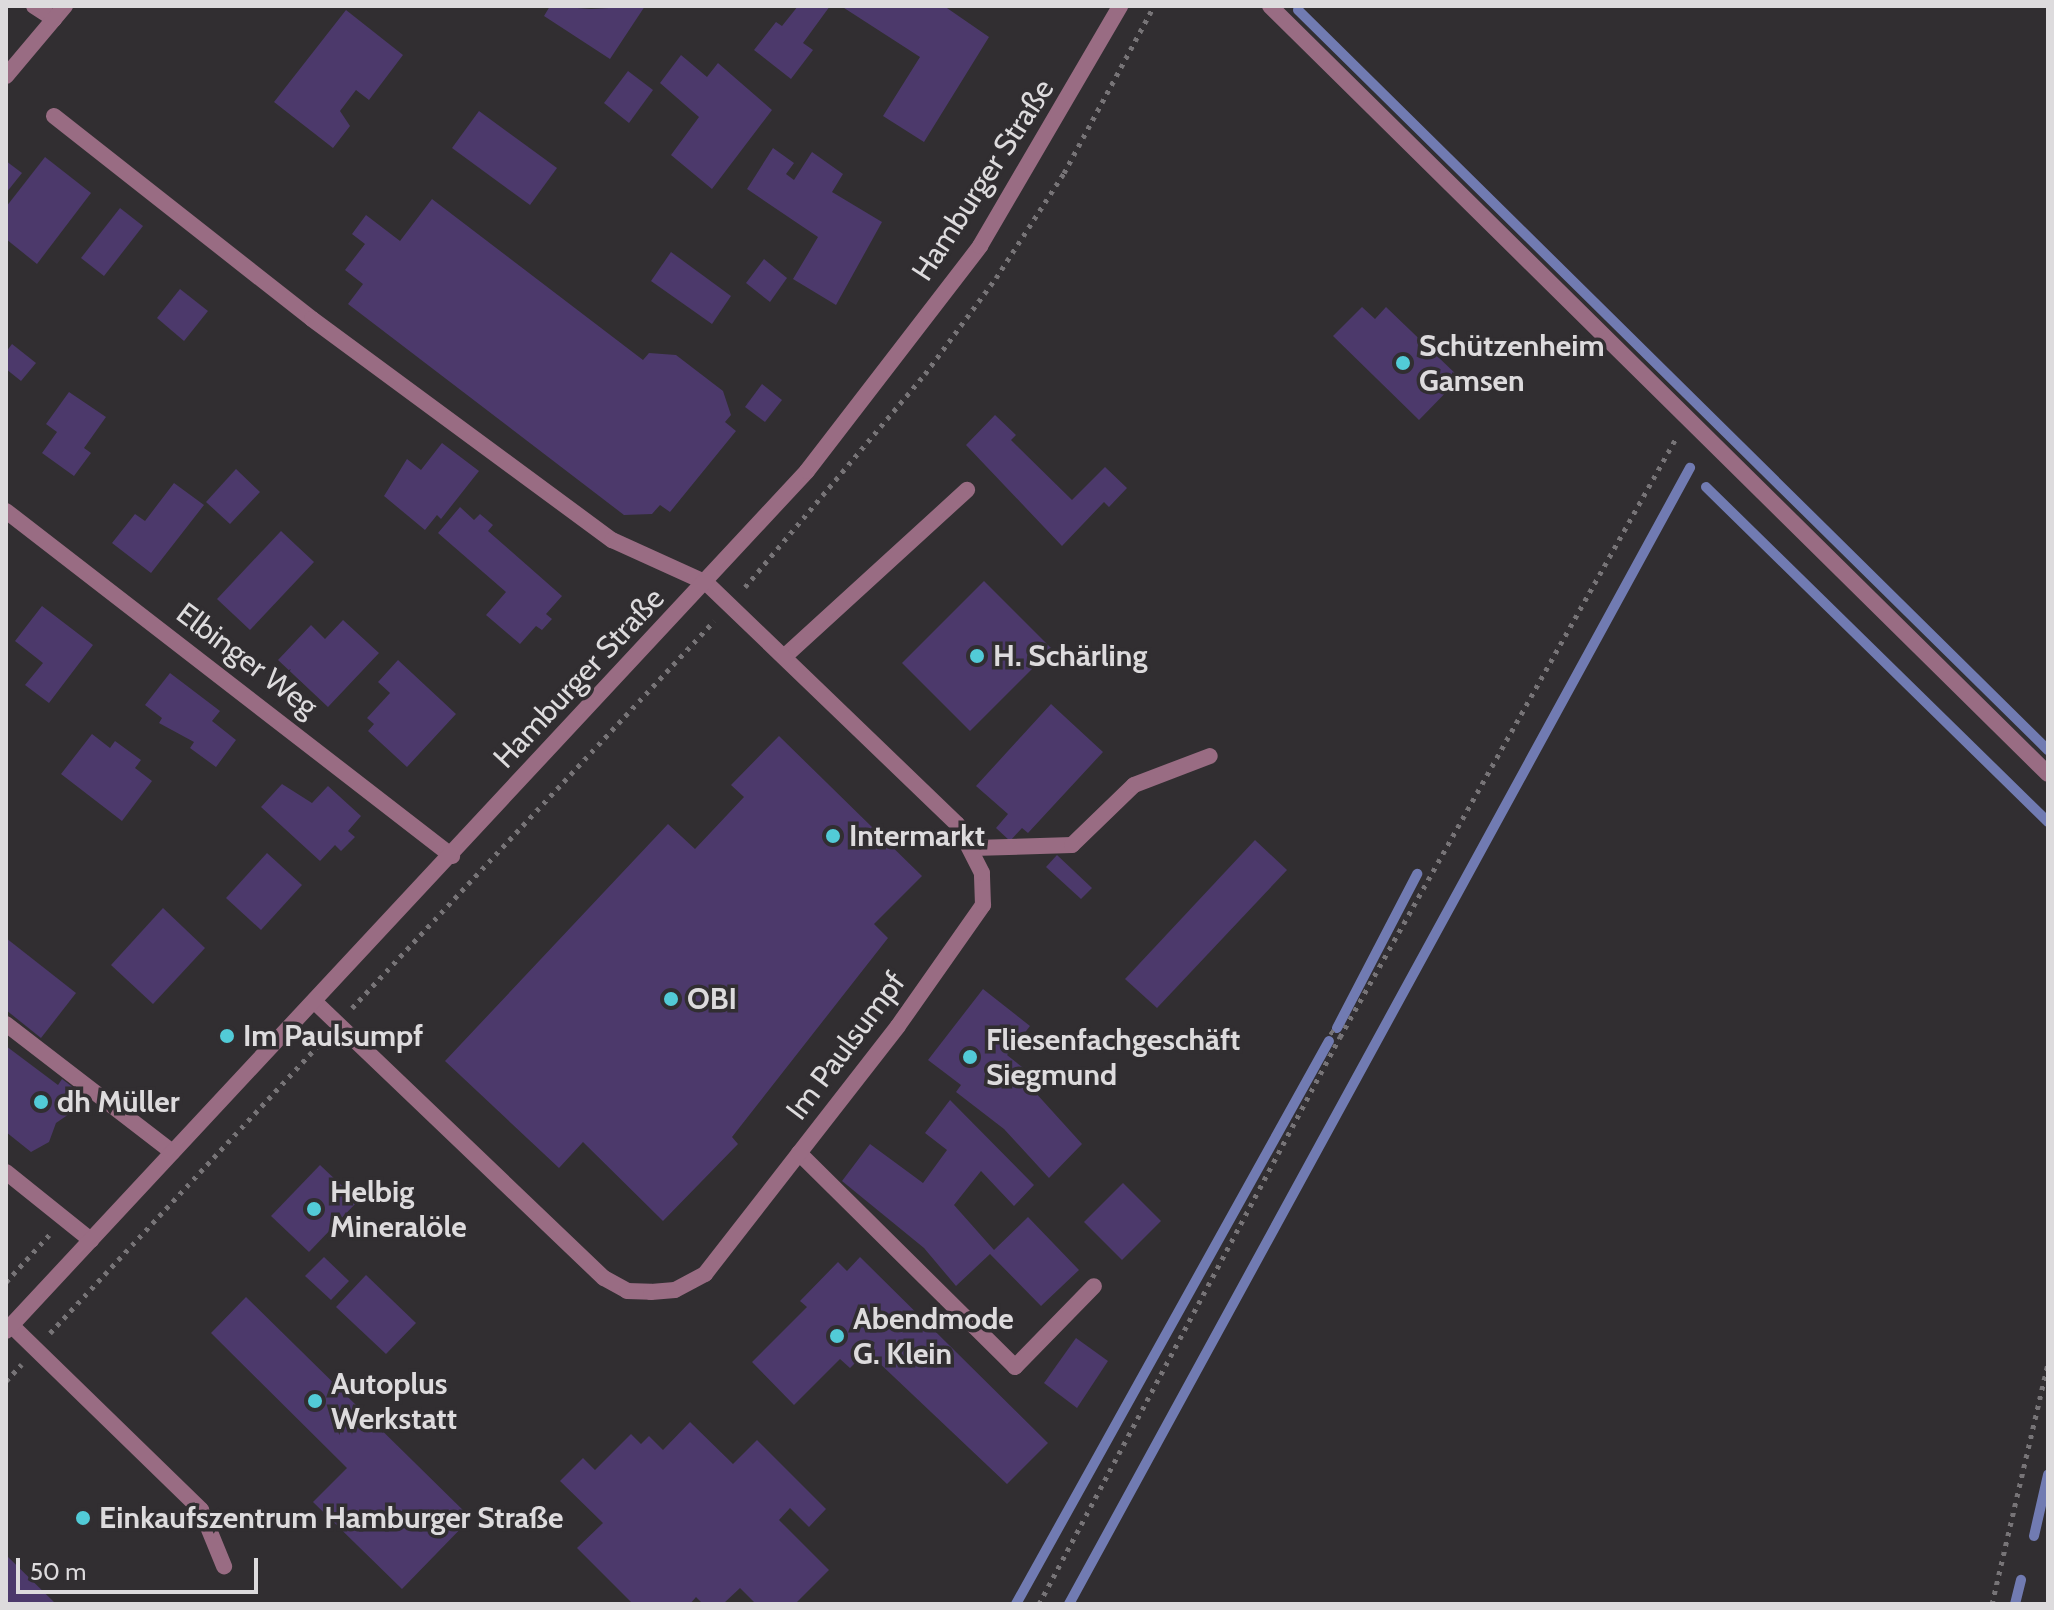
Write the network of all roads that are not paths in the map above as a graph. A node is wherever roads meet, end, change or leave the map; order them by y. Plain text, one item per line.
1 (34, 6) edge
2 (1120, 6) edge
3 (1270, 6) edge
4 (60, 13) edge
5 (6, 76) edge
6 (54, 116) dead end
7 (967, 490) dead end
8 (6, 511) edge
9 (707, 583) junction
10 (784, 657) junction
11 (1210, 756) dead end
12 (2048, 774) edge
13 (973, 848) junction
14 (452, 856) junction
15 (316, 1003) junction
16 (6, 1024) edge
17 (172, 1152) junction
18 (799, 1153) junction
19 (6, 1172) edge
20 (91, 1240) junction
21 (1094, 1286) dead end
22 (9, 1328) edge
23 (224, 1566) dead end

1 - 4 street
2 - 9 street, Hamburger Straße
3 - 12 street
4 - 5 street
6 - 9 street, Im Paulsumpf
7 - 10 street
8 - 14 street, Elbinger Weg
9 - 10 street, Im Paulsumpf
9 - 14 street, Hamburger Straße
10 - 13 street, Im Paulsumpf
11 - 13 street
13 - 18 street, Im Paulsumpf
14 - 15 street, Hamburger Straße
15 - 17 street, Hamburger Straße
15 - 18 street, Im Paulsumpf
16 - 17 street
17 - 20 street, Hamburger Straße
18 - 21 street
19 - 20 street
20 - 22 street, Hamburger Straße
22 - 23 street

